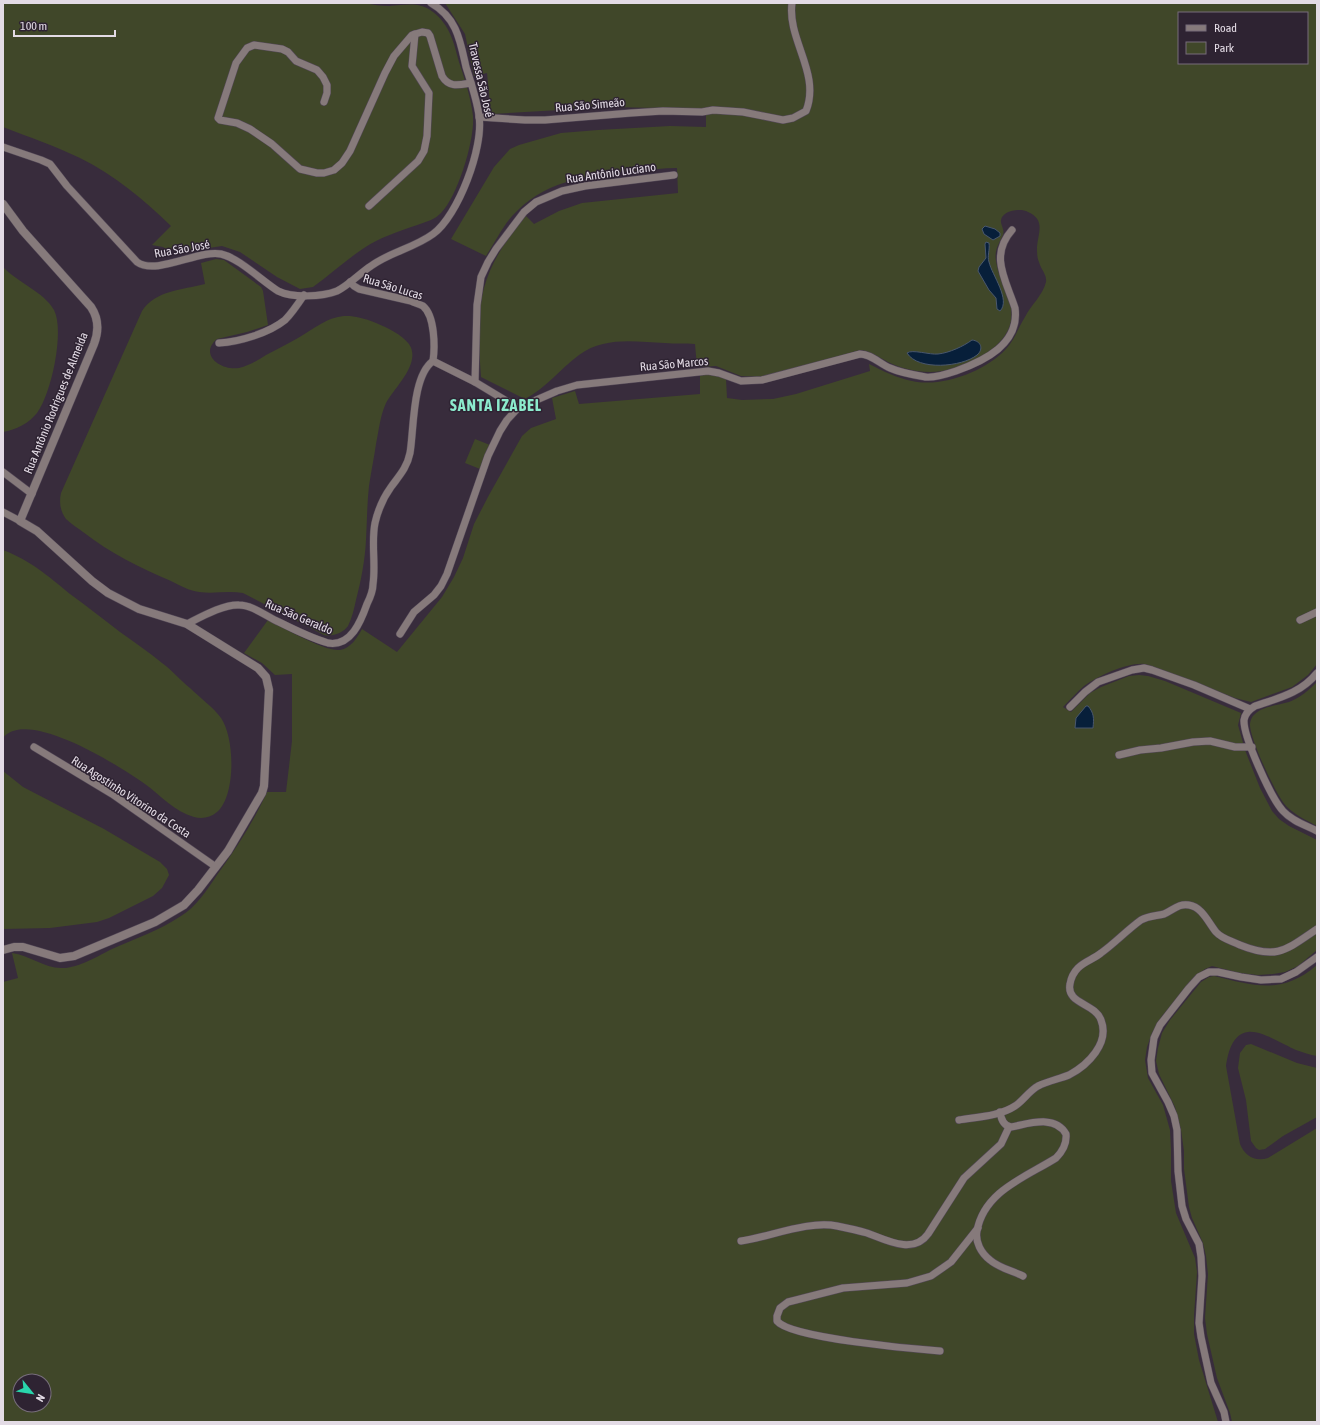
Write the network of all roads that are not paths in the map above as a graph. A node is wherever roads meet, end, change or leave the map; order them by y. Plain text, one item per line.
1 (431, 3) edge
2 (792, 3) edge
3 (415, 34) junction
4 (470, 83) junction
5 (324, 102) dead end
6 (479, 117) junction
7 (3, 147) edge
8 (674, 175) dead end
9 (3, 204) edge
10 (369, 206) dead end
11 (1012, 230) dead end
12 (350, 282) junction
13 (285, 294) junction
14 (304, 295) junction
15 (286, 318) junction
16 (219, 343) dead end
17 (433, 362) junction
18 (475, 382) junction
19 (518, 408) junction
20 (3, 472) edge
21 (32, 494) junction
22 (3, 512) edge
23 (20, 521) junction
24 (1317, 612) edge
25 (1300, 620) dead end
26 (187, 624) junction
27 (400, 634) dead end
28 (1317, 673) edge
29 (1070, 708) dead end
30 (1250, 709) junction
31 (34, 747) dead end
32 (1252, 747) junction
33 (1119, 755) dead end
34 (1317, 832) edge
35 (216, 867) junction
36 (1317, 929) edge
37 (3, 950) edge
38 (1317, 957) edge
39 (1000, 1112) junction
40 (959, 1120) dead end
41 (1009, 1127) junction
42 (978, 1228) junction
43 (741, 1242) dead end
44 (1023, 1276) dead end
45 (940, 1351) dead end
46 (1226, 1422) edge

1 - 4 street, Travessa São José
2 - 6 street, Rua São Simeão
3 - 4 street
3 - 5 street
3 - 10 street
4 - 6 street, Travessa São José
6 - 12 street, Travessa São José
7 - 13 street, Rua São José
8 - 18 street, Rua Antônio Luciano
9 - 21 street, Rua Antônio Rodrigues de Almeida
11 - 19 street, Rua São Marcos
12 - 14 street, Rua São José
12 - 17 street, Rua São Lucas
13 - 14 street, Rua São José
13 - 15 street
14 - 15 street
15 - 16 street
17 - 18 street
17 - 26 street, Rua São Geraldo
18 - 19 street
19 - 27 street, Rua São Marcos
20 - 21 street
21 - 23 street, Rua Antônio Rodrigues de Almeida
22 - 23 street
23 - 26 street
24 - 25 street
26 - 35 street
28 - 30 street
29 - 30 street
30 - 32 street
31 - 35 street, Rua Agostinho Vitorino da Costa
32 - 33 street
32 - 34 street
35 - 37 street
36 - 39 street
38 - 46 street
39 - 40 street
39 - 41 street
41 - 42 street
41 - 43 street
42 - 44 street
42 - 45 street

